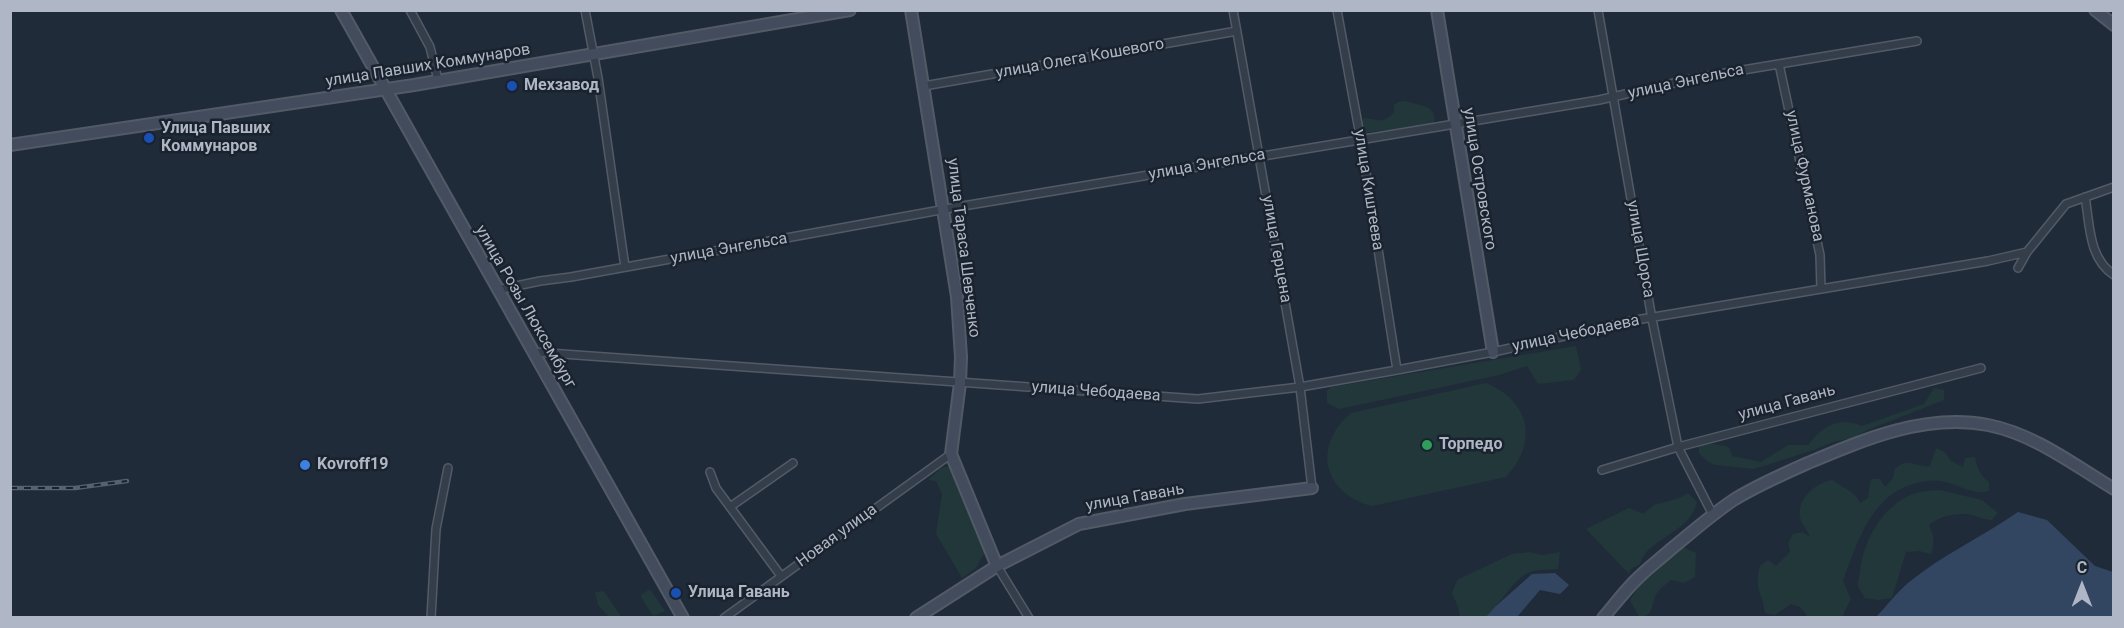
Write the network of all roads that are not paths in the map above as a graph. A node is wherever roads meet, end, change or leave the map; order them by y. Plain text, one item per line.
1 (341, 10) edge
2 (410, 10) edge
3 (585, 10) edge
4 (850, 10) edge
5 (911, 10) edge
6 (1233, 10) edge
7 (1337, 10) edge
8 (1437, 10) edge
9 (1598, 10) edge
10 (2095, 10) edge
11 (2114, 25) edge
12 (1237, 31) junction
13 (1917, 41) dead end
14 (593, 53) junction
15 (1779, 64) junction
16 (438, 80) junction
17 (924, 86) junction
18 (385, 89) junction
19 (1612, 98) junction
20 (1455, 123) junction
21 (1361, 141) junction
22 (10, 145) edge
23 (1260, 156) junction
24 (2114, 187) edge
25 (2085, 197) junction
26 (945, 211) junction
27 (2027, 252) junction
28 (625, 267) junction
29 (2018, 268) dead end
30 (2114, 274) edge
31 (1821, 289) junction
32 (497, 290) junction
33 (1652, 319) junction
34 (534, 352) junction
35 (1493, 352) junction
36 (1981, 368) dead end
37 (1397, 370) junction
38 (960, 383) junction
39 (1300, 387) junction
40 (1678, 447) junction
41 (951, 454) junction
42 (794, 463) dead end
43 (448, 468) dead end
44 (1602, 470) dead end
45 (710, 472) dead end
46 (1311, 488) joint
47 (2114, 489) edge
48 (730, 507) junction
49 (1713, 515) junction
50 (997, 566) junction
51 (782, 576) junction
52 (430, 618) edge
53 (683, 618) edge
54 (724, 618) edge
55 (916, 618) edge
56 (1029, 618) edge
57 (1603, 618) edge

1 - 18 street, улица Розы Люксембург
2 - 16 street
3 - 14 street
4 - 14 street, улица Павших Коммунаров
5 - 17 street, улица Тараса Шевченко
6 - 12 street, улица Герцена
7 - 21 street, улица Киштеева
8 - 20 street, улица Островского
9 - 19 street, улица Щорса
10 - 11 street
12 - 17 street, улица Олега Кошевого
12 - 23 street, улица Герцена
13 - 15 street, улица Энгельса
14 - 16 street, улица Павших Коммунаров
14 - 28 street
15 - 19 street, улица Энгельса
15 - 31 street, улица Фурманова
16 - 18 street, улица Павших Коммунаров
17 - 26 street, улица Тараса Шевченко
18 - 22 street, улица Павших Коммунаров
18 - 32 street, улица Розы Люксембург
19 - 20 street, улица Энгельса
19 - 33 street, улица Щорса
20 - 21 street, улица Энгельса
20 - 35 street, улица Островского
21 - 23 street, улица Энгельса
21 - 37 street, улица Киштеева
23 - 26 street, улица Энгельса
23 - 39 street, улица Герцена
24 - 25 street
25 - 27 street
25 - 30 street
26 - 28 street, улица Энгельса
26 - 38 street, улица Тараса Шевченко
27 - 29 street
27 - 31 street, улица Чебодаева
28 - 32 street, улица Энгельса
31 - 33 street, улица Чебодаева
32 - 34 street, улица Розы Люксембург
33 - 35 street, улица Чебодаева
33 - 40 street, улица Щорса
34 - 38 street, улица Чебодаева
34 - 53 street, улица Розы Люксембург
35 - 37 street, улица Чебодаева
36 - 40 street, улица Гавань
37 - 39 street, улица Чебодаева
38 - 39 street, улица Чебодаева
38 - 41 street, улица Тараса Шевченко
39 - 46 street, улица Герцена
40 - 44 street, улица Гавань
40 - 49 street, улица Щорса
41 - 50 street, улица Тараса Шевченко
41 - 51 street, Новая улица
42 - 48 street
43 - 52 street
45 - 48 street
46 - 50 street, улица Гавань
47 - 49 street
48 - 51 street
49 - 57 street
50 - 55 street, улица Гавань
50 - 56 street, улица Тараса Шевченко
51 - 54 street, Новая улица

